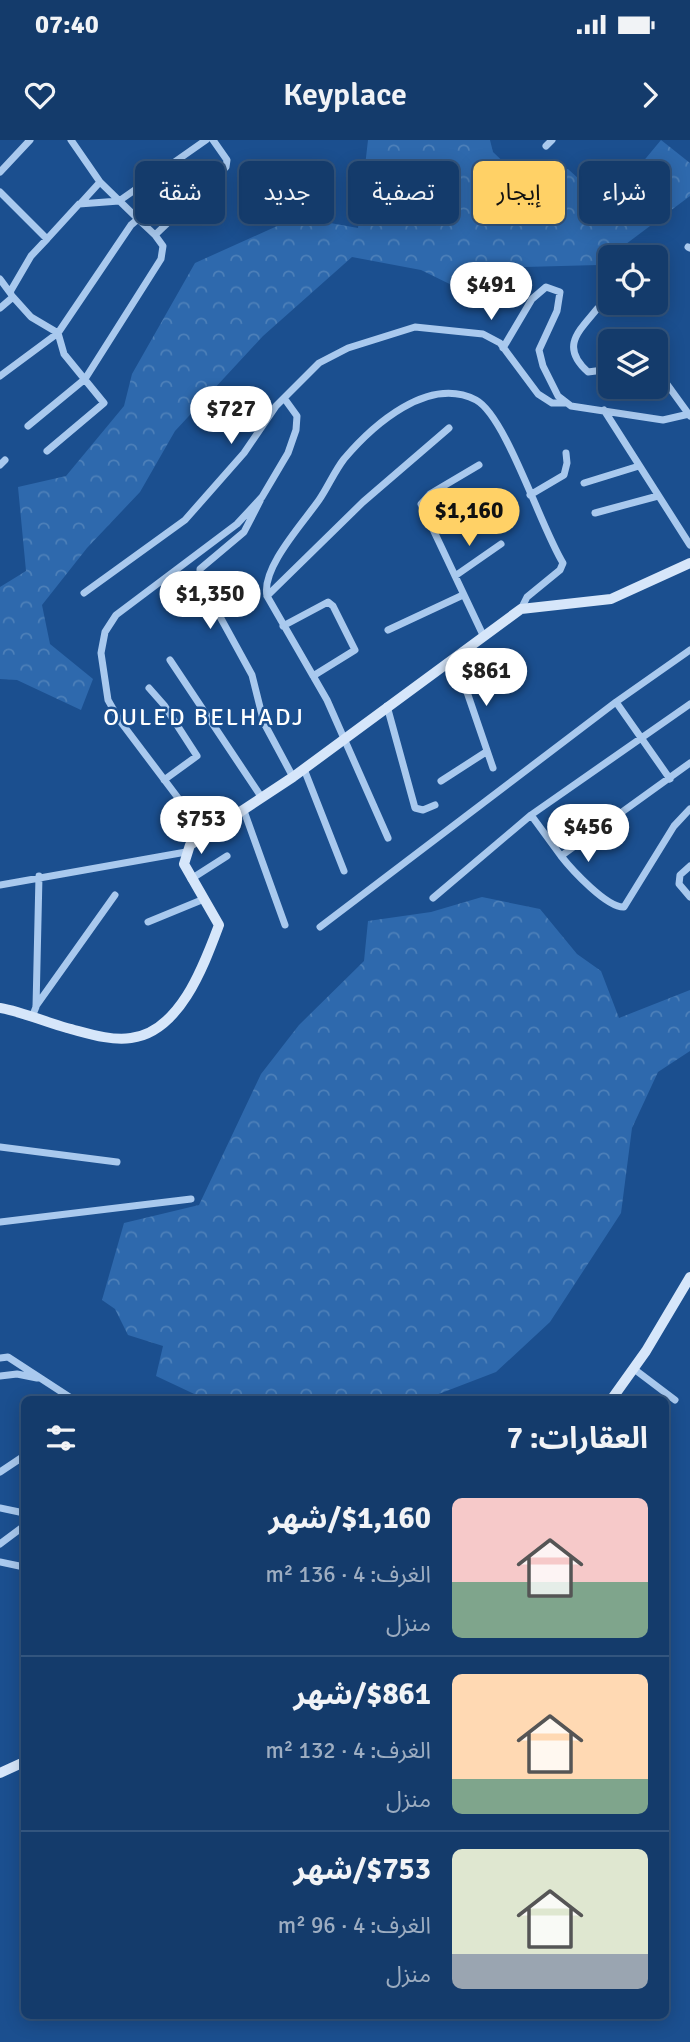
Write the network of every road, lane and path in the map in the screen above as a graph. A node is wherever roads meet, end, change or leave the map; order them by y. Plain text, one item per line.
1 (30, 140) edge
2 (71, 140) edge
3 (206, 140) edge
4 (213, 140) edge
5 (0, 172) edge
6 (100, 182) junction
7 (0, 192) edge
8 (120, 201) junction
9 (79, 204) junction
10 (135, 216) edge
11 (135, 223) edge
12 (143, 224) edge
13 (155, 235) junction
14 (47, 239) junction
15 (0, 279) edge
16 (11, 294) junction
17 (0, 308) edge
18 (597, 309) dead end
19 (58, 333) junction
20 (503, 348) junction
21 (598, 371) edge
22 (0, 376) edge
23 (85, 379) junction
24 (668, 385) edge
25 (284, 398) junction
26 (566, 403) junction
27 (604, 410) junction
28 (690, 415) edge
29 (28, 426) dead end
30 (449, 428) dead end
31 (47, 452) dead end
32 (566, 453) dead end
33 (479, 465) dead end
34 (639, 466) junction
35 (584, 483) dead end
36 (530, 495) junction
37 (658, 496) junction
38 (262, 497) junction
39 (595, 513) dead end
40 (501, 544) dead end
41 (690, 545) edge
42 (690, 563) edge
43 (455, 576) junction
44 (84, 593) dead end
45 (463, 595) junction
46 (267, 596) junction
47 (521, 608) junction
48 (283, 626) junction
49 (388, 630) dead end
50 (483, 635) junction
51 (690, 650) edge
52 (455, 657) junction
53 (170, 660) dead end
54 (313, 676) junction
55 (149, 688) dead end
56 (616, 702) junction
57 (690, 704) edge
58 (387, 706) junction
59 (346, 739) junction
60 (641, 739) junction
61 (486, 752) junction
62 (690, 763) edge
63 (493, 768) dead end
64 (304, 769) junction
65 (293, 777) junction
66 (670, 779) junction
67 (164, 780) junction
68 (440, 781) dead end
69 (262, 798) junction
70 (435, 805) dead end
71 (690, 809) edge
72 (244, 811) junction
73 (531, 815) junction
74 (206, 835) junction
75 (388, 838) dead end
76 (186, 852) junction
77 (227, 856) dead end
78 (561, 856) junction
79 (690, 866) edge
80 (344, 871) dead end
81 (39, 876) junction
82 (191, 879) junction
83 (0, 885) edge
84 (114, 895) dead end
85 (690, 897) edge
86 (433, 898) dead end
87 (204, 899) junction
88 (148, 922) dead end
89 (285, 925) dead end
90 (320, 927) dead end
91 (36, 1007) junction
92 (0, 1008) edge
93 (32, 1017) junction
94 (0, 1147) edge
95 (117, 1162) dead end
96 (191, 1199) dead end
97 (1, 1221) edge
98 (690, 1277) edge
99 (0, 1358) edge
100 (634, 1369) junction
101 (0, 1376) edge
102 (38, 1378) junction
103 (67, 1396) edge
104 (614, 1396) edge
105 (675, 1400) dead end
106 (21, 1458) edge
107 (0, 1472) edge
108 (1, 1507) edge
109 (21, 1512) edge
110 (21, 1528) edge
111 (0, 1545) edge
112 (0, 1562) edge
113 (21, 1566) edge
114 (21, 1763) edge
115 (0, 1773) edge

1 - 5 street
2 - 6 street
3 - 8 street
4 - 13 street
6 - 8 street
6 - 9 street
7 - 14 street
8 - 9 street
8 - 10 street
9 - 14 street
11 - 19 street
12 - 13 street
13 - 23 street
14 - 16 street
15 - 16 street
16 - 17 street
16 - 19 street
18 - 21 street
19 - 22 street
19 - 23 street
20 - 25 street
20 - 26 street
20 - 26 street
23 - 29 street
23 - 31 street
24 - 28 street
25 - 38 street
25 - 44 street
26 - 27 street
27 - 28 street
27 - 34 street
30 - 46 street
32 - 36 street
33 - 43 street
34 - 35 street
34 - 37 street
36 - 46 street
36 - 47 street
37 - 39 street
37 - 41 street
38 - 65 street
38 - 67 street
40 - 43 street
42 - 47 street
43 - 45 street
45 - 49 street
45 - 50 street
46 - 48 street
47 - 50 street
48 - 54 street
48 - 54 street
50 - 52 street
51 - 56 street
52 - 58 street
52 - 61 street
53 - 69 street
54 - 59 street
55 - 67 street
56 - 60 street
56 - 90 street
57 - 60 street
58 - 59 street
58 - 70 street
59 - 64 street
59 - 75 street
60 - 66 street
60 - 73 street
61 - 63 street
61 - 68 street
62 - 66 street
64 - 65 street
64 - 80 street
65 - 69 street
66 - 78 street
67 - 74 street
69 - 72 street
71 - 78 street
72 - 74 street
72 - 89 street
73 - 78 street
73 - 86 street
74 - 76 street
76 - 81 street
76 - 82 street
77 - 82 street
79 - 85 street
81 - 83 street
81 - 91 street
82 - 87 street
84 - 91 street
87 - 88 street
87 - 93 street
91 - 93 street
92 - 93 street
94 - 95 street
96 - 97 street
98 - 100 street
99 - 102 street
100 - 104 street
100 - 105 street
101 - 102 street
102 - 103 street
106 - 107 street
108 - 109 street
110 - 111 street
112 - 113 street
114 - 115 street

